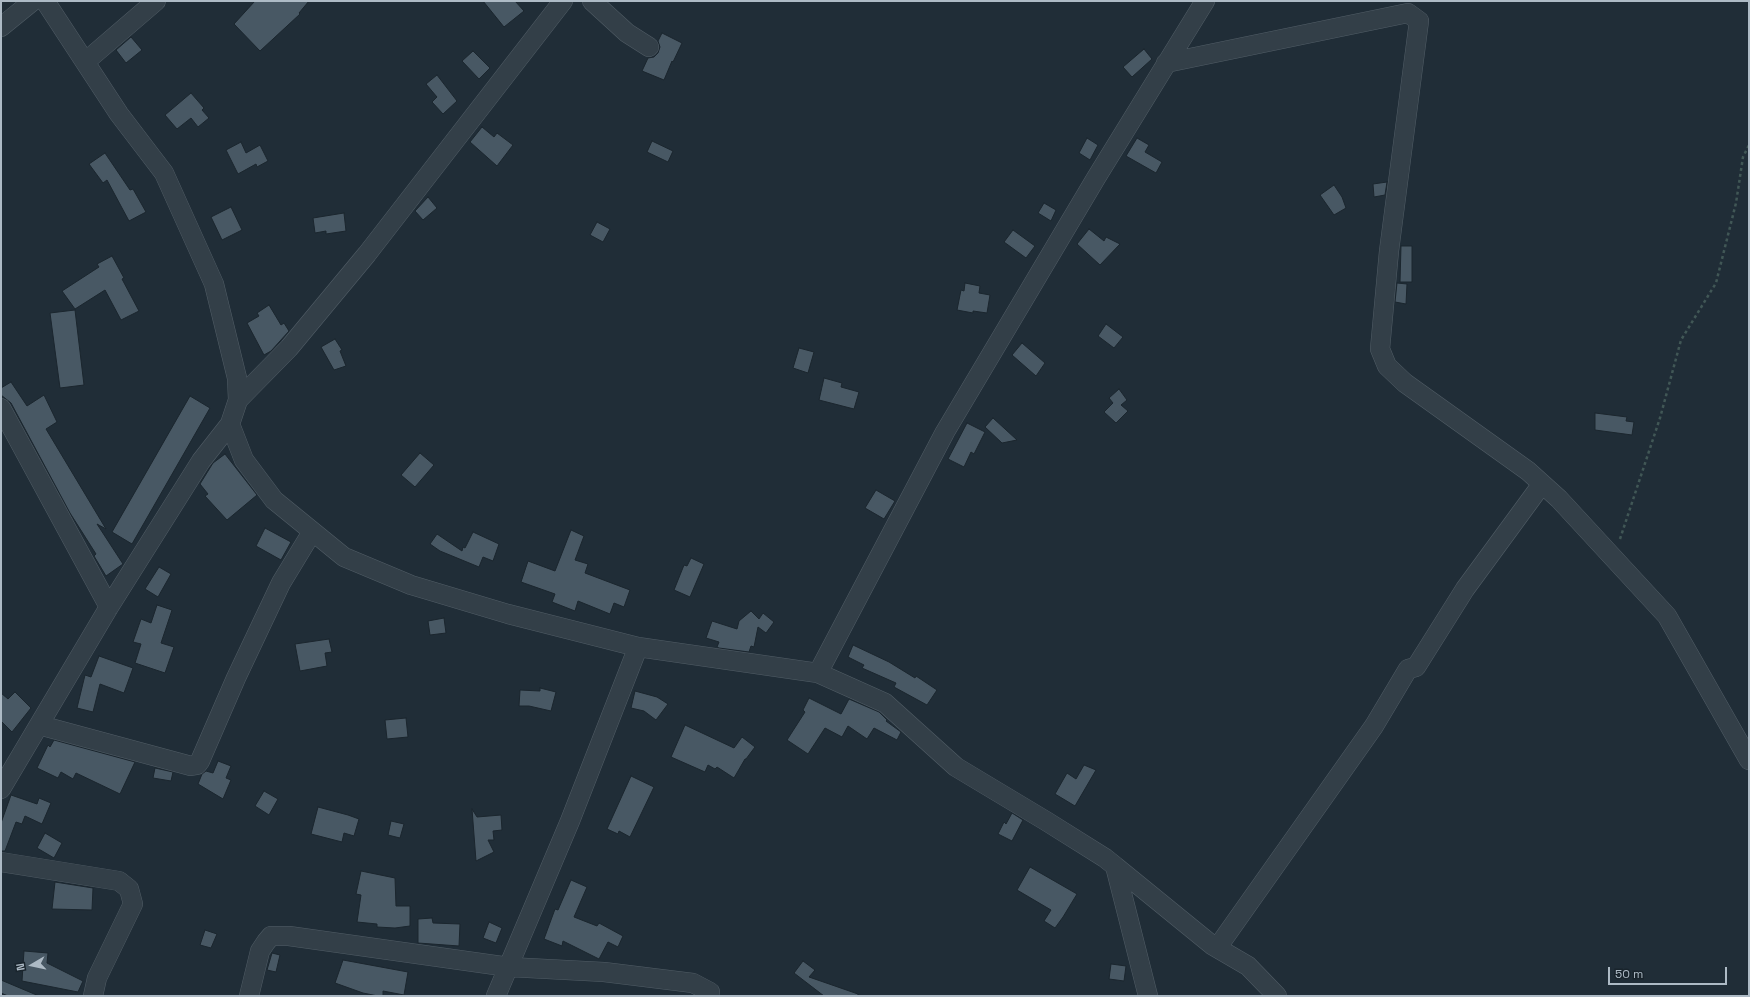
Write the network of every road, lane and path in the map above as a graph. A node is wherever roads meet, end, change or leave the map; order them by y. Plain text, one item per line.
1 (33, 1) edge
2 (45, 1) edge
3 (156, 1) edge
4 (563, 1) edge
5 (592, 1) edge
6 (1205, 1) edge
7 (1, 27) edge
8 (649, 46) dead end
9 (85, 62) junction
10 (1166, 63) junction
11 (1749, 145) edge
12 (238, 400) junction
13 (1, 408) edge
14 (230, 424) junction
15 (1542, 484) junction
16 (312, 532) junction
17 (1613, 558) junction
18 (109, 607) junction
19 (638, 647) junction
20 (818, 673) junction
21 (40, 725) junction
22 (1749, 760) edge
23 (1, 789) edge
24 (1, 862) edge
25 (1115, 866) junction
26 (1217, 948) junction
27 (509, 967) junction
28 (713, 995) edge
29 (92, 996) edge
30 (248, 996) edge
31 (496, 996) edge
32 (1148, 996) edge
33 (1277, 996) edge

1 - 7 street
2 - 9 street
3 - 9 street
4 - 12 street
5 - 8 street
6 - 10 street
9 - 12 street
10 - 15 street
10 - 20 street
11 - 17 path
12 - 14 street
13 - 18 street
14 - 16 street
14 - 18 street
15 - 17 street
15 - 26 street
16 - 19 street
16 - 21 street
17 - 22 street
18 - 21 street
19 - 20 street
19 - 27 street
20 - 25 street
21 - 23 street
24 - 29 street
25 - 26 street
25 - 32 street
26 - 33 street
27 - 28 street
27 - 30 street
27 - 31 street

